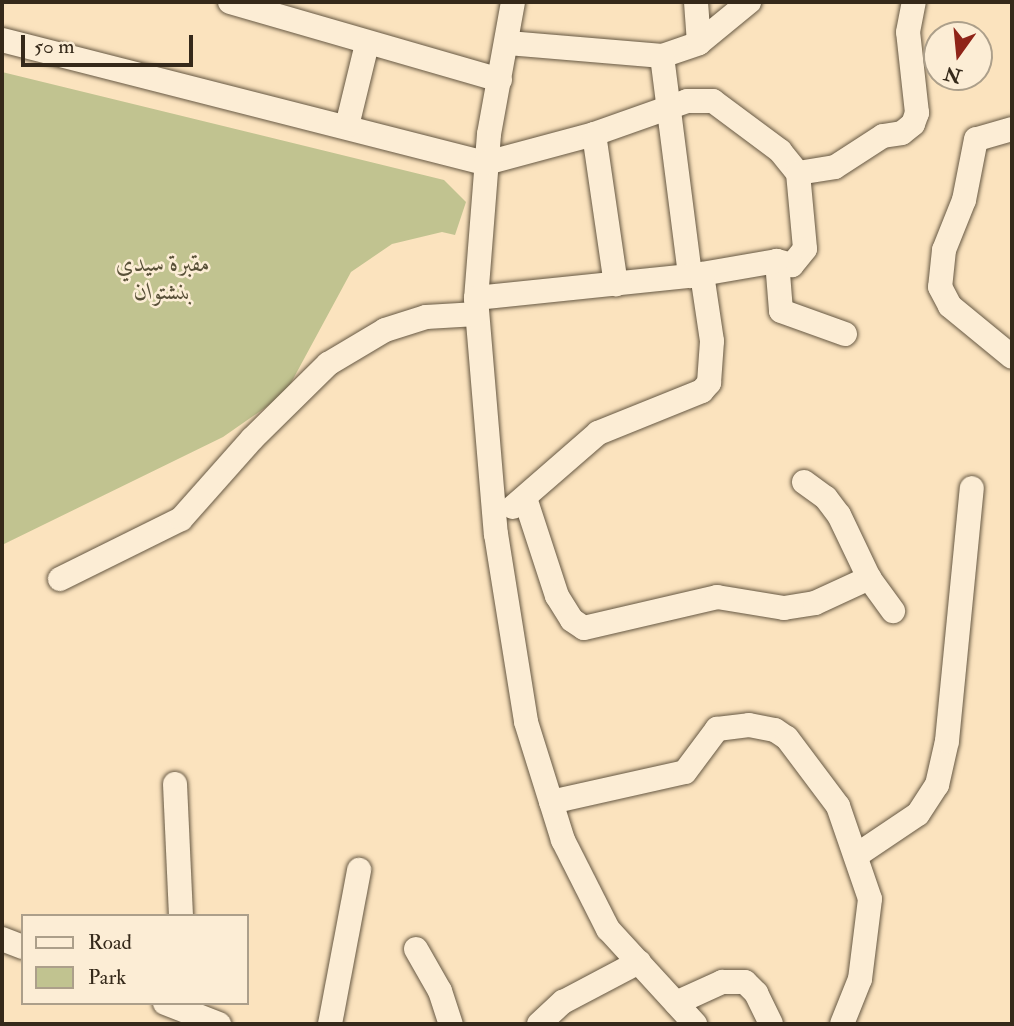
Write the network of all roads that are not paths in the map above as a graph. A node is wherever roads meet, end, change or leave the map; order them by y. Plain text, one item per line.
1 (230, 2) edge
2 (513, 2) edge
3 (696, 2) edge
4 (749, 2) edge
5 (914, 2) edge
6 (2, 40) edge
7 (508, 43) junction
8 (699, 43) junction
9 (367, 44) junction
10 (662, 56) junction
11 (500, 80) junction
12 (671, 106) junction
13 (346, 126) junction
14 (1012, 129) edge
15 (594, 134) junction
16 (486, 163) junction
17 (798, 173) junction
18 (777, 261) junction
19 (696, 275) junction
20 (616, 284) junction
21 (477, 306) junction
22 (845, 334) dead end
23 (1012, 357) edge
24 (804, 482) dead end
25 (972, 488) dead end
26 (525, 498) junction
27 (495, 520) junction
28 (869, 578) junction
29 (60, 579) dead end
30 (893, 611) dead end
31 (175, 785) dead end
32 (551, 802) junction
33 (857, 855) junction
34 (359, 870) dead end
35 (181, 914) edge
36 (2, 939) edge
37 (21, 946) edge
38 (416, 949) dead end
39 (639, 962) junction
40 (676, 1003) junction
41 (172, 1005) edge
42 (219, 1024) edge
43 (330, 1024) edge
44 (451, 1024) edge
45 (539, 1024) edge
46 (695, 1024) edge
47 (771, 1024) edge
48 (842, 1024) edge

1 - 9 street
2 - 7 street
3 - 8 street
4 - 8 street
5 - 17 street
6 - 13 street
7 - 10 street
7 - 11 street
8 - 10 street
9 - 11 street
9 - 13 street
10 - 12 street
11 - 16 street
12 - 15 street
12 - 17 street
12 - 19 street
13 - 16 street
14 - 23 street
15 - 16 street
15 - 20 street
16 - 21 street
17 - 18 street
18 - 19 street
18 - 22 street
19 - 20 street
19 - 26 street
20 - 21 street
21 - 27 street
21 - 29 street
24 - 28 street
25 - 33 street
26 - 27 street
26 - 28 street
27 - 32 street
28 - 30 street
31 - 35 street
32 - 33 street
32 - 39 street
33 - 48 street
34 - 43 street
36 - 37 street
38 - 44 street
39 - 40 street
39 - 45 street
40 - 46 street
40 - 47 street
41 - 42 street

